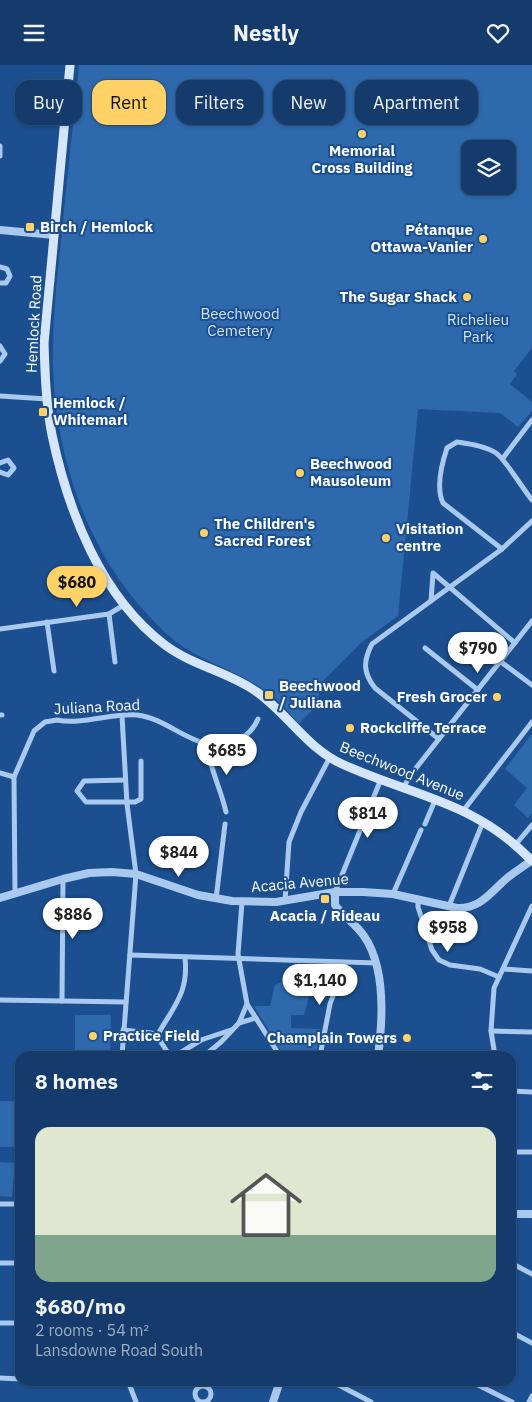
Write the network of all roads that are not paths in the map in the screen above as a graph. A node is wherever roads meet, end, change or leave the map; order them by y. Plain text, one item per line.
1 (70, 65) edge
2 (0, 145) edge
3 (0, 156) edge
4 (0, 230) edge
5 (54, 235) junction
6 (0, 267) edge
7 (0, 283) edge
8 (0, 346) edge
9 (0, 361) edge
10 (0, 396) edge
11 (47, 399) junction
12 (532, 420) edge
13 (503, 458) junction
14 (0, 463) edge
15 (0, 472) edge
16 (532, 500) edge
17 (532, 521) edge
18 (502, 549) junction
19 (448, 588) junction
20 (431, 601) junction
21 (124, 605) junction
22 (109, 614) junction
23 (532, 621) edge
24 (47, 622) junction
25 (0, 629) edge
26 (515, 643) junction
27 (425, 648) dead end
28 (115, 662) dead end
29 (501, 662) junction
30 (54, 671) dead end
31 (532, 685) edge
32 (478, 690) junction
33 (266, 700) joint
34 (122, 715) junction
35 (258, 719) dead end
36 (532, 722) edge
37 (439, 739) junction
38 (207, 744) junction
39 (330, 757) junction
40 (141, 761) dead end
41 (0, 773) edge
42 (14, 777) junction
43 (381, 779) junction
44 (125, 780) junction
45 (404, 787) junction
46 (436, 798) junction
47 (127, 804) junction
48 (464, 811) junction
49 (226, 812) dead end
50 (483, 821) junction
51 (225, 824) dead end
52 (425, 824) dead end
53 (532, 825) edge
54 (421, 830) dead end
55 (516, 844) junction
56 (532, 860) edge
57 (136, 874) junction
58 (63, 879) junction
59 (335, 892) junction
60 (15, 894) junction
61 (393, 894) junction
62 (0, 898) edge
63 (216, 899) junction
64 (418, 900) junction
65 (285, 901) junction
66 (242, 902) junction
67 (449, 906) junction
68 (532, 906) edge
69 (130, 955) junction
70 (185, 958) junction
71 (239, 959) junction
72 (345, 963) junction
73 (376, 963) junction
74 (503, 969) junction
75 (532, 971) edge
76 (499, 977) junction
77 (0, 1000) edge
78 (62, 1001) junction
79 (126, 1002) junction
80 (247, 1004) junction
81 (256, 1018) junction
82 (239, 1023) junction
83 (123, 1030) junction
84 (231, 1030) junction
85 (491, 1031) junction
86 (532, 1032) edge
87 (157, 1036) junction
88 (122, 1051) edge
89 (167, 1051) edge
90 (182, 1051) edge
91 (210, 1051) edge
92 (277, 1051) edge
93 (321, 1051) edge
94 (378, 1051) edge
95 (494, 1051) edge
96 (516, 1091) edge
97 (532, 1092) edge
98 (516, 1151) edge
99 (532, 1152) edge
100 (0, 1204) edge
101 (15, 1204) edge
102 (516, 1214) edge
103 (532, 1214) edge
104 (0, 1263) edge
105 (15, 1263) edge
106 (516, 1266) edge
107 (532, 1274) edge
108 (0, 1323) edge
109 (15, 1323) edge
110 (516, 1335) edge
111 (532, 1343) edge
112 (0, 1378) edge
113 (15, 1379) edge
114 (130, 1386) edge
115 (278, 1386) edge
116 (341, 1386) edge
117 (480, 1386) edge
118 (532, 1396) edge
119 (136, 1402) edge
120 (273, 1402) edge
121 (371, 1402) edge
122 (512, 1402) edge
123 (529, 1402) edge

1 - 5 main road, Hemlock Road
2 - 3 street
4 - 5 street
5 - 11 main road, Hemlock Road
6 - 7 street
8 - 9 street
10 - 11 street
11 - 21 main road, Hemlock Road
12 - 13 street
13 - 16 street
13 - 18 street
14 - 15 street
17 - 18 street
18 - 19 street
19 - 20 street
19 - 20 street
19 - 26 street
20 - 37 street
21 - 22 street
21 - 33 main road, Hemlock Road
22 - 24 street
22 - 28 street
23 - 26 street
24 - 25 street
24 - 30 street
26 - 29 street
27 - 32 street
29 - 31 street
29 - 32 street
32 - 37 street
33 - 39 main road, Beechwood Avenue
34 - 38 street, Juliana Road
34 - 42 street, Juliana Road
34 - 44 street
35 - 38 street
36 - 48 street
37 - 45 street
38 - 49 street
39 - 43 main road, Beechwood Avenue
39 - 65 street
40 - 47 street
41 - 42 street
42 - 60 street
43 - 45 main road, Beechwood Avenue
43 - 59 street
44 - 47 street
44 - 47 street
45 - 46 main road, Beechwood Avenue
46 - 48 main road, Beechwood Avenue
46 - 52 street
47 - 57 street
48 - 50 main road, Beechwood Avenue
50 - 55 main road, Beechwood Avenue
50 - 67 street
51 - 63 street
53 - 55 street
54 - 61 street
55 - 56 main road, Beechwood Avenue
56 - 67 street, Acacia Avenue
57 - 58 street, Acacia Avenue
57 - 63 street, Acacia Avenue
57 - 69 street
58 - 60 street, Acacia Avenue
58 - 78 street
59 - 61 street, Acacia Avenue
59 - 65 street, Acacia Avenue
59 - 73 street
60 - 62 street, Acacia Avenue
61 - 64 street, Acacia Avenue
63 - 66 street, Acacia Avenue
64 - 67 street, Acacia Avenue
64 - 76 street
65 - 66 street, Acacia Avenue
66 - 71 street
68 - 74 street
69 - 70 street
69 - 79 street
70 - 71 street
70 - 87 street
71 - 72 street
71 - 80 street
72 - 73 street
72 - 93 street
73 - 94 street
74 - 75 street
74 - 76 street
76 - 85 street
77 - 78 street
78 - 79 street
79 - 83 street
80 - 81 street
80 - 82 street
81 - 82 street
81 - 92 street
82 - 84 street
83 - 87 street
83 - 88 street
84 - 90 street
84 - 91 street
85 - 86 street
85 - 95 street
87 - 89 street
96 - 97 street
98 - 99 street
100 - 101 street
102 - 103 street
104 - 105 street
106 - 107 street
108 - 109 street
110 - 111 street
112 - 113 street
114 - 119 street
115 - 120 street
116 - 121 street
117 - 122 street
118 - 123 street

